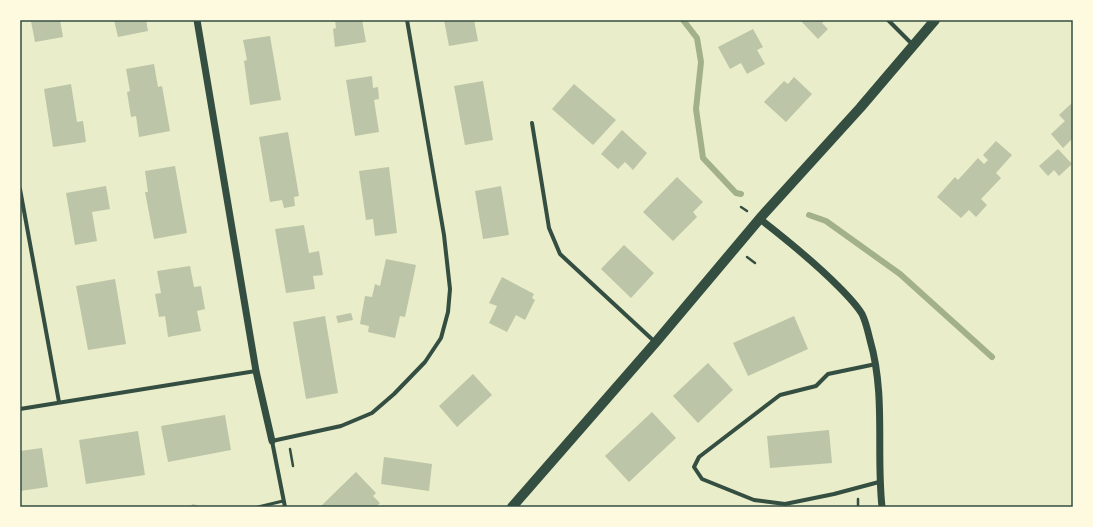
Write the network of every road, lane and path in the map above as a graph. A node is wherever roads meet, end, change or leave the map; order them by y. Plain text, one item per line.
1 (197, 20) edge
2 (407, 20) edge
3 (888, 20) edge
4 (935, 20) edge
5 (913, 46) junction
6 (532, 123) dead end
7 (20, 189) edge
8 (760, 219) junction
9 (656, 342) junction
10 (876, 364) junction
11 (256, 371) junction
12 (59, 402) junction
13 (20, 409) edge
14 (287, 438) junction
15 (272, 441) junction
16 (293, 466) dead end
17 (880, 482) junction
18 (284, 501) junction
19 (258, 507) edge
20 (285, 507) edge
21 (512, 507) edge
22 (882, 507) edge

1 - 11 street
2 - 14 street
3 - 5 street
4 - 5 main road
5 - 8 main road
6 - 9 street
7 - 12 street
8 - 9 main road
8 - 10 street
9 - 21 main road
10 - 17 street
10 - 17 street
11 - 12 street
11 - 15 street
12 - 13 street
14 - 15 street
14 - 16 path
15 - 18 street
17 - 22 street
18 - 19 lane
18 - 20 street

